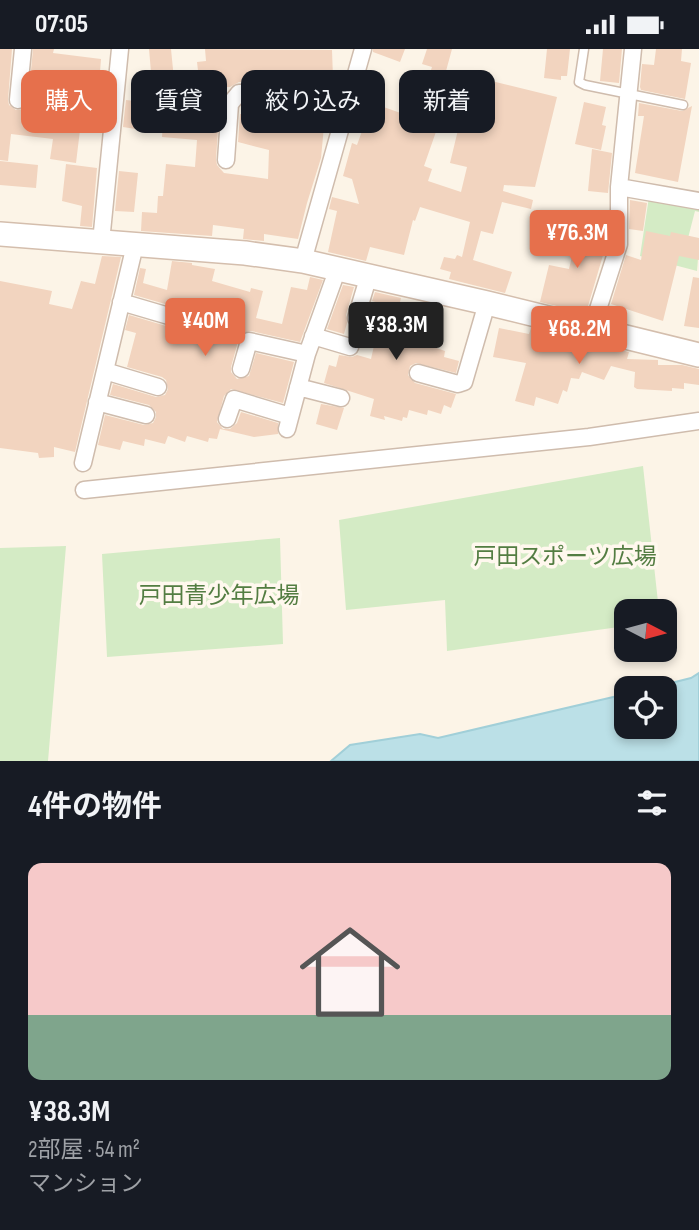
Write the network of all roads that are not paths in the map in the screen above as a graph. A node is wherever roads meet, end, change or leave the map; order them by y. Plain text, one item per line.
1 (23, 49) edge
2 (120, 49) edge
3 (363, 49) edge
4 (584, 49) edge
5 (634, 49) edge
6 (357, 70) edge
7 (241, 93) edge
8 (629, 95) junction
9 (18, 100) dead end
10 (682, 105) dead end
11 (339, 133) edge
12 (226, 160) dead end
13 (619, 187) junction
14 (699, 201) edge
15 (0, 234) edge
16 (101, 242) junction
17 (135, 245) junction
18 (303, 261) junction
19 (338, 268) junction
20 (369, 275) junction
21 (121, 302) junction
22 (487, 303) junction
23 (356, 319) dead end
24 (185, 325) dead end
25 (592, 328) junction
26 (313, 336) junction
27 (351, 347) dead end
28 (307, 354) junction
29 (699, 355) edge
30 (239, 360) dead end
31 (105, 371) junction
32 (418, 373) dead end
33 (158, 387) dead end
34 (298, 387) junction
35 (341, 398) dead end
36 (97, 402) junction
37 (146, 415) dead end
38 (227, 419) dead end
39 (699, 421) edge
40 (83, 463) dead end
41 (84, 490) dead end

1 - 9 street
2 - 16 street
3 - 6 street
4 - 8 lane
5 - 8 street
7 - 12 street
8 - 10 lane
8 - 13 street
11 - 18 street
13 - 14 street
13 - 25 street
15 - 16 street
16 - 17 street
17 - 18 street
17 - 21 street
18 - 19 street
19 - 20 street
19 - 26 street
20 - 22 street
20 - 23 street
21 - 24 street
21 - 31 street
22 - 25 street
22 - 32 street
25 - 29 street
26 - 27 street
26 - 28 street
28 - 30 street
28 - 34 street
31 - 33 street
31 - 36 street
34 - 35 street
34 - 38 street
36 - 37 street
36 - 40 street
39 - 41 street

